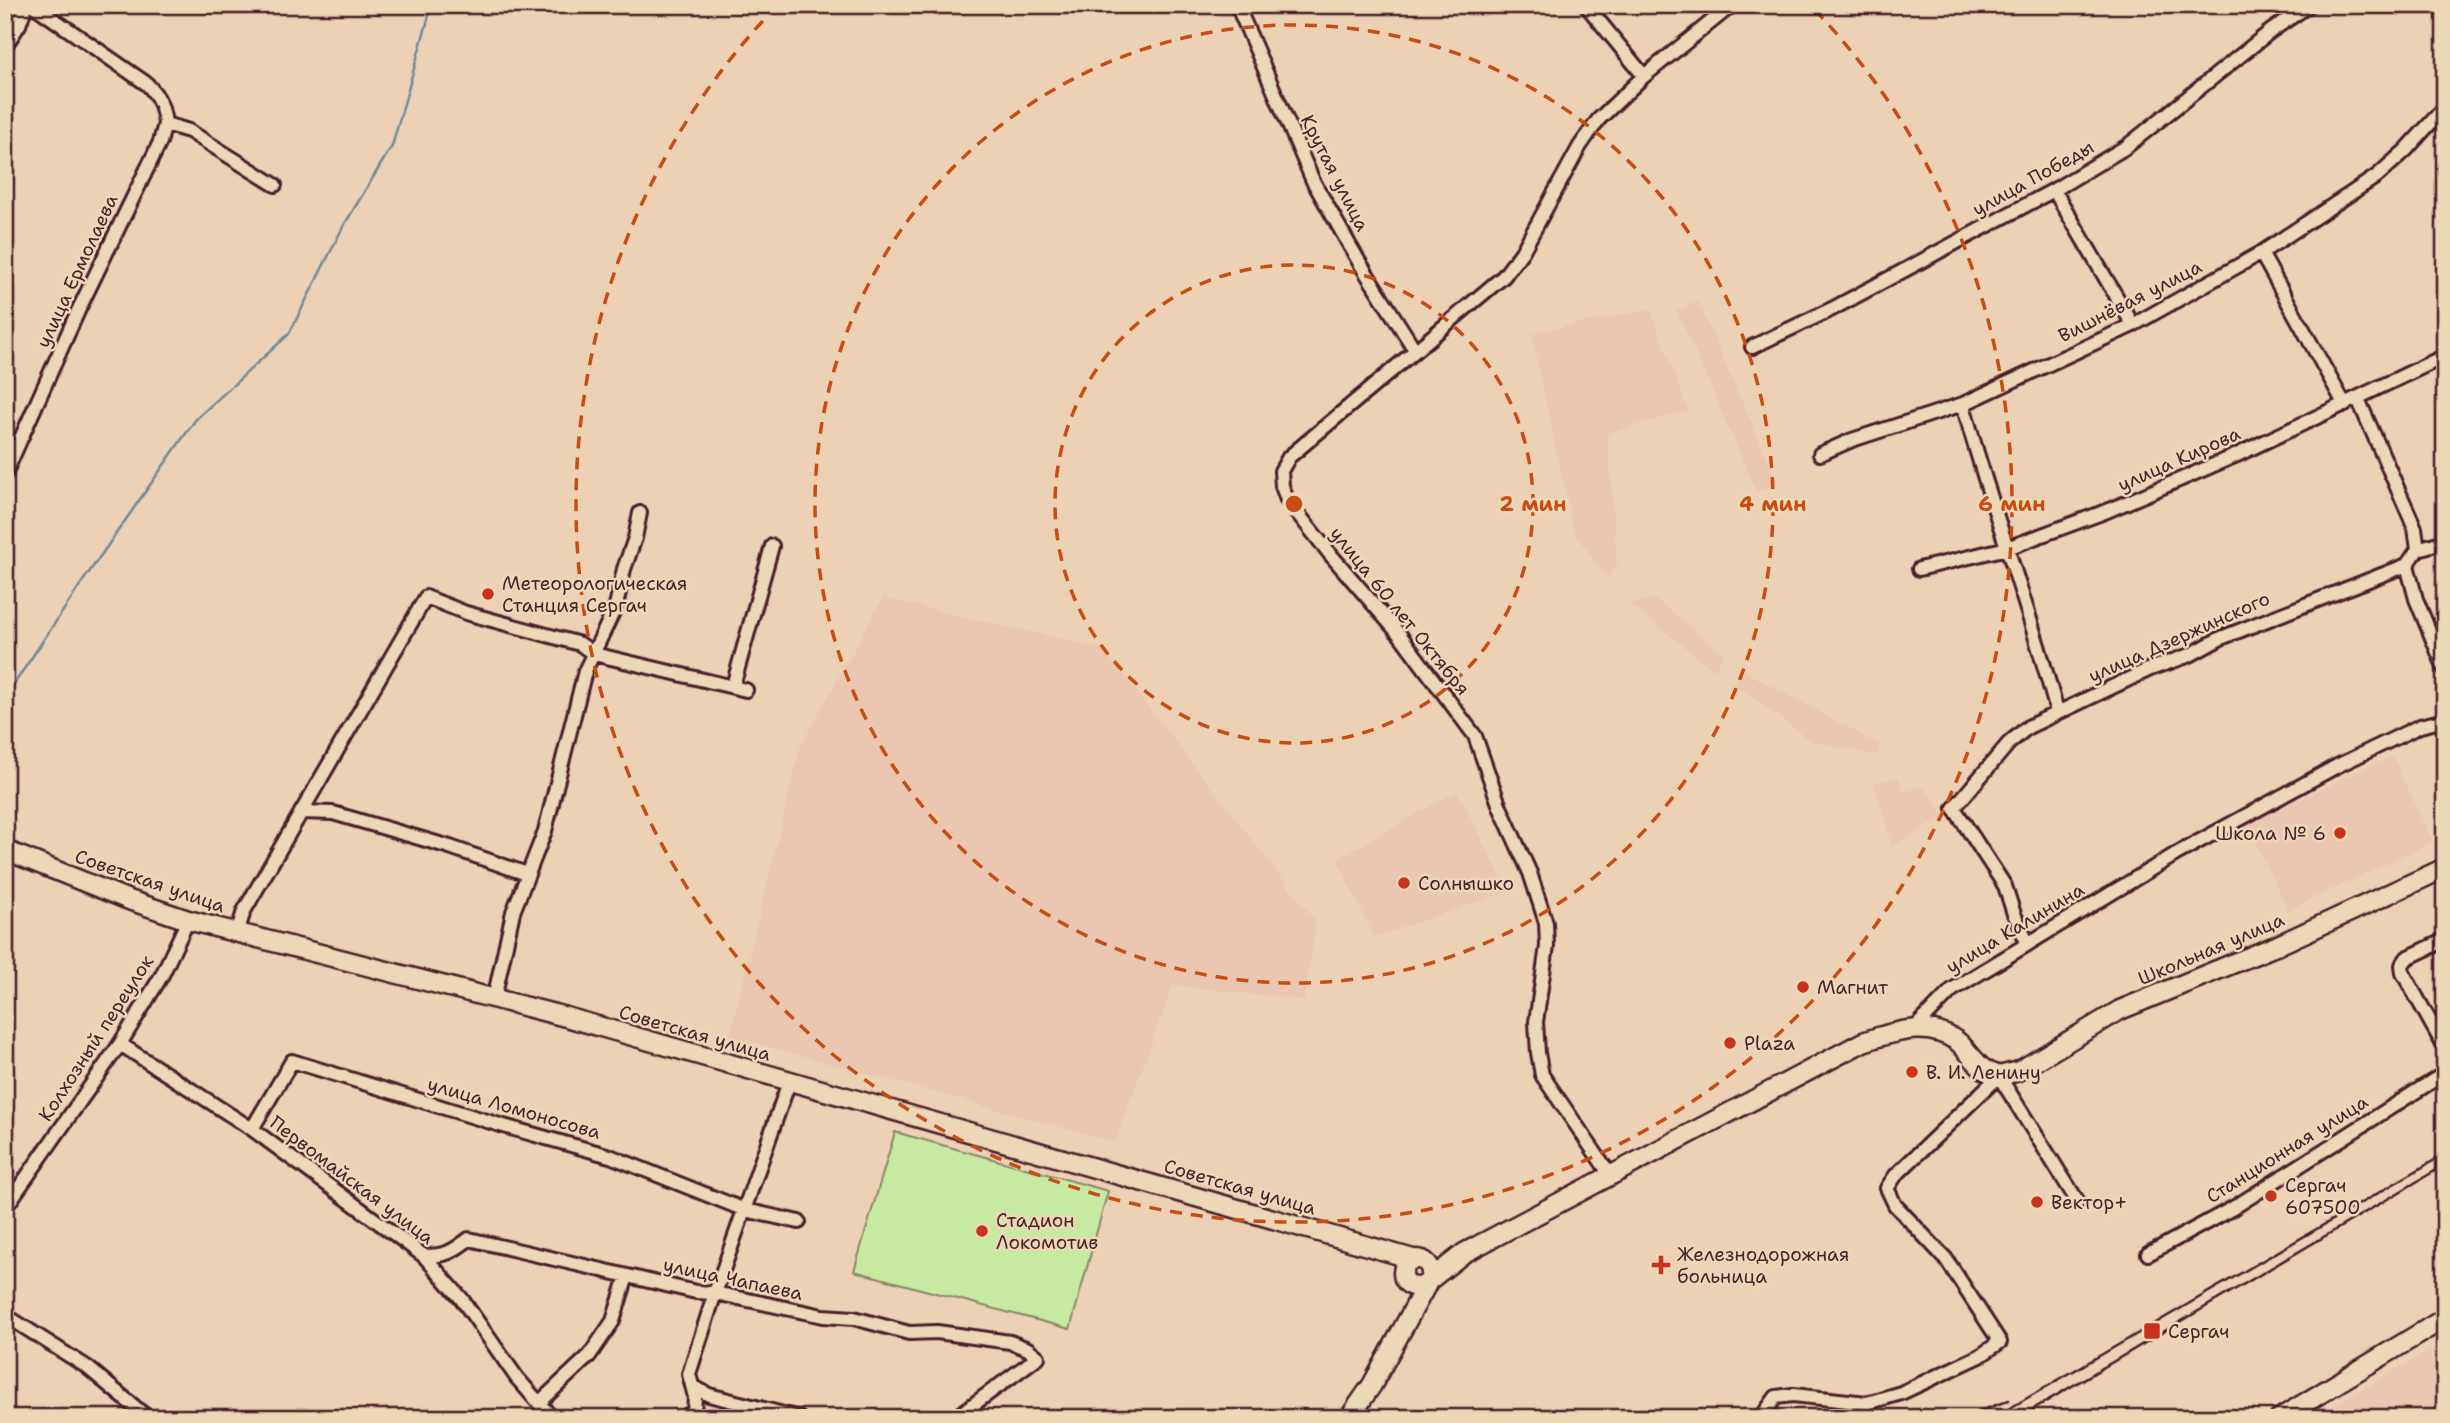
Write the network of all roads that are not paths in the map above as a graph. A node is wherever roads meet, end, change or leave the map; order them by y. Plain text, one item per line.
1 (26, 5) edge
2 (33, 5) edge
3 (1237, 5) edge
4 (1586, 5) edge
5 (1732, 5) edge
6 (2308, 5) edge
7 (5, 46) edge
8 (1644, 76) junction
9 (2445, 107) edge
10 (165, 124) junction
11 (275, 185) dead end
12 (2054, 190) junction
13 (2261, 253) junction
14 (2133, 325) junction
15 (1752, 347) dead end
16 (1415, 350) junction
17 (2445, 356) edge
18 (2352, 402) junction
19 (1963, 404) junction
20 (1820, 454) dead end
21 (5, 474) edge
22 (640, 513) dead end
23 (2445, 541) edge
24 (772, 546) dead end
25 (2007, 548) junction
26 (2418, 549) junction
27 (2407, 565) junction
28 (1919, 569) dead end
29 (594, 654) junction
30 (2445, 669) edge
31 (733, 686) junction
32 (746, 690) dead end
33 (2057, 712) junction
34 (2444, 719) edge
35 (301, 812) junction
36 (5, 850) edge
37 (2445, 868) edge
38 (527, 874) junction
39 (188, 920) junction
40 (237, 933) junction
41 (2445, 940) edge
42 (2028, 944) junction
43 (494, 999) junction
44 (1914, 1028) junction
45 (120, 1044) junction
46 (2445, 1048) edge
47 (2445, 1073) edge
48 (1999, 1076) junction
49 (789, 1082) junction
50 (252, 1129) junction
51 (1611, 1176) junction
52 (2078, 1202) dead end
53 (5, 1208) edge
54 (745, 1210) junction
55 (799, 1222) dead end
56 (1464, 1253) junction
57 (2148, 1254) dead end
58 (424, 1256) junction
59 (1411, 1268) junction
60 (627, 1276) junction
61 (1429, 1282) junction
62 (715, 1293) junction
63 (1411, 1314) junction
64 (5, 1315) edge
65 (2445, 1318) edge
66 (692, 1386) junction
67 (540, 1402) junction
68 (690, 1415) edge
69 (148, 1418) edge
70 (552, 1418) edge
71 (799, 1418) edge
72 (956, 1418) edge
73 (1349, 1418) edge
74 (1761, 1418) edge
75 (2280, 1418) edge

1 - 7 street
2 - 10 street
3 - 16 street, Крутая улица
4 - 8 street
5 - 8 street
6 - 12 street, улица Победы
8 - 16 street
9 - 13 street, Вишнёвая улица
10 - 11 street
10 - 21 street, улица Ермолаева
12 - 14 street
12 - 15 street, улица Победы
13 - 14 street, Вишнёвая улица
13 - 18 street
14 - 19 street, Вишнёвая улица
16 - 51 street, улица 60 лет Октября
17 - 18 street, улица Кирова
18 - 25 street, улица Кирова
18 - 26 street
19 - 20 street, Вишнёвая улица
19 - 25 street
22 - 29 street
23 - 26 street
24 - 31 street
25 - 28 street, улица Кирова
25 - 33 street
26 - 27 street
27 - 30 street
27 - 33 street, улица Дзержинского
29 - 31 street
29 - 35 street
29 - 38 street
31 - 32 street
33 - 42 street, улица Дзержинского
34 - 42 street, улица Калинина
35 - 38 street
35 - 40 street
36 - 39 main road, Советская улица
37 - 48 main road, Школьная улица
38 - 43 street
39 - 40 main road, Советская улица
39 - 45 street, Колхозный переулок
40 - 43 main road, Советская улица
41 - 46 street
42 - 44 street, улица Калинина
43 - 49 main road, Советская улица
44 - 48 main road
44 - 51 main road
45 - 50 street, Первомайская улица
45 - 53 street, Колхозный переулок
47 - 57 street, Станционная улица
48 - 52 street
48 - 74 street
49 - 54 street
49 - 59 main road, Советская улица
50 - 54 street, улица Ломоносова
50 - 58 street, Первомайская улица
51 - 56 main road
54 - 55 street, улица Ломоносова
54 - 62 street
56 - 59 main road
56 - 61 main road
58 - 60 street, улица Чапаева
58 - 67 street, Первомайская улица
59 - 61 main road
59 - 61 main road
59 - 63 main road
60 - 62 street, улица Чапаева
60 - 67 street
61 - 63 main road
62 - 66 street
62 - 72 street, улица Чапаева
63 - 73 main road
64 - 69 street
65 - 75 main road
66 - 68 street
66 - 71 street
67 - 70 street, Первомайская улица

